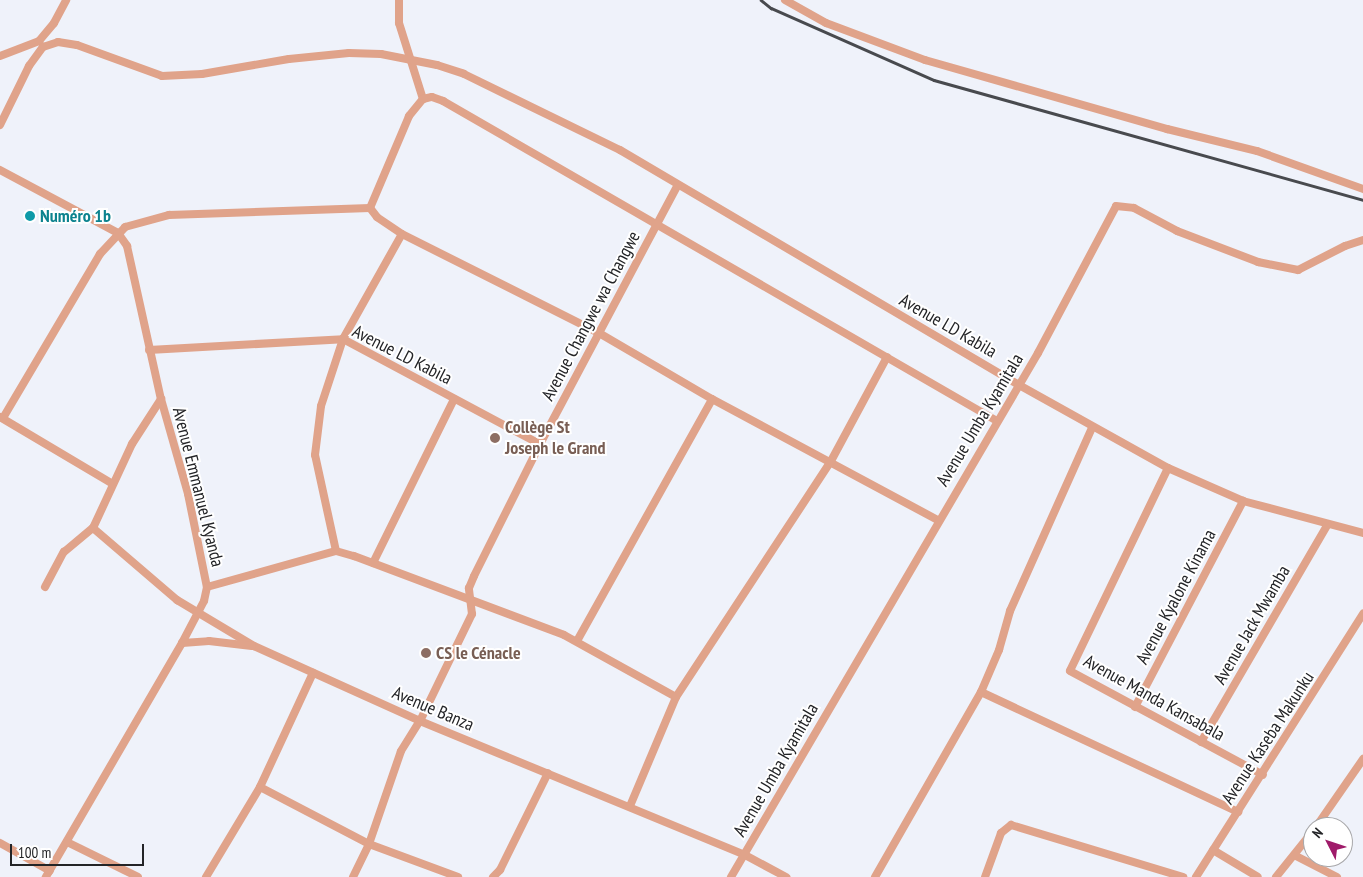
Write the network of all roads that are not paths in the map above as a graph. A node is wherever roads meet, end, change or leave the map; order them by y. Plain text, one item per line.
1 (66, 0) edge
2 (398, 0) edge
3 (785, 0) edge
4 (41, 44) junction
5 (0, 56) edge
6 (411, 61) junction
7 (423, 98) junction
8 (0, 125) edge
9 (0, 170) edge
10 (678, 185) junction
11 (1363, 189) edge
12 (370, 208) junction
13 (657, 223) junction
14 (118, 233) junction
15 (402, 234) junction
16 (1363, 240) edge
17 (599, 333) junction
18 (343, 339) junction
19 (149, 350) junction
20 (887, 357) junction
21 (1019, 385) junction
22 (161, 399) junction
23 (454, 399) junction
24 (712, 399) junction
25 (1, 418) edge
26 (997, 421) junction
27 (1092, 428) junction
28 (540, 444) junction
29 (831, 461) junction
30 (1168, 468) junction
31 (113, 484) junction
32 (1243, 501) junction
33 (938, 520) junction
34 (1328, 524) junction
35 (93, 528) junction
36 (1363, 533) edge
37 (336, 552) junction
38 (373, 563) junction
39 (45, 587) dead end
40 (207, 587) junction
41 (472, 602) junction
42 (198, 612) junction
43 (1363, 614) edge
44 (577, 641) junction
45 (182, 643) junction
46 (254, 646) junction
47 (313, 673) junction
48 (981, 692) junction
49 (676, 697) junction
50 (1135, 707) junction
51 (420, 721) junction
52 (1201, 742) junction
53 (1363, 759) edge
54 (548, 773) junction
55 (1263, 775) junction
56 (260, 786) junction
57 (630, 806) junction
58 (1238, 812) junction
59 (1323, 817) edge
60 (67, 842) junction
61 (0, 843) edge
62 (369, 844) junction
63 (1303, 846) edge
64 (1213, 850) junction
65 (745, 855) junction
66 (1296, 856) junction
67 (48, 874) edge
68 (138, 877) edge
69 (206, 877) edge
70 (353, 877) edge
71 (458, 877) edge
72 (493, 877) edge
73 (731, 877) edge
74 (786, 877) edge
75 (875, 877) edge
76 (986, 877) edge
77 (1183, 877) edge
78 (1196, 877) edge
79 (1258, 877) edge
80 (1276, 877) edge
81 (1337, 877) edge

1 - 4 street
2 - 6 street
3 - 11 street
4 - 5 street, Avenue LD Kabila
4 - 6 street, Avenue LD Kabila
4 - 8 street
6 - 7 street
6 - 10 street, Avenue LD Kabila
7 - 12 street
7 - 13 street
9 - 14 street
10 - 13 street
10 - 21 street, Avenue LD Kabila
12 - 14 street
12 - 15 street
13 - 17 street, Avenue Changwe wa Changwe
13 - 20 street
14 - 19 street, Avenue Emmanuel Kyanda
14 - 25 street
15 - 17 street
15 - 18 street
16 - 21 street, Avenue Umba Kyamitala
17 - 24 street
17 - 28 street, Avenue Changwe wa Changwe
18 - 19 street, Avenue LD Kabila
18 - 23 street, Avenue LD Kabila
18 - 37 street
19 - 22 street, Avenue Emmanuel Kyanda
20 - 26 street
20 - 29 street
21 - 26 street, Avenue Umba Kyamitala
21 - 27 street, Avenue LD Kabila
22 - 31 street
22 - 40 street, Avenue Emmanuel Kyanda
23 - 28 street, Avenue LD Kabila
23 - 38 street
24 - 29 street
24 - 44 street
25 - 31 street
26 - 33 street, Avenue Umba Kyamitala
27 - 30 street, Avenue LD Kabila
27 - 48 street
28 - 41 street, Avenue Changwe wa Changwe
29 - 33 street
29 - 49 street
30 - 32 street, Avenue LD Kabila
30 - 50 street, Avenue Manda Kansabala
31 - 35 street
32 - 34 street, Avenue LD Kabila
32 - 50 street, Avenue Kyalone Kinama
33 - 65 street, Avenue Umba Kyamitala
34 - 36 street, Avenue LD Kabila
34 - 52 street, Avenue Jack Mwamba
35 - 39 street
35 - 42 street, Avenue Banza
37 - 38 street
37 - 40 street
38 - 41 street
40 - 42 street, Avenue Emmanuel Kyanda
41 - 44 street
41 - 51 street, Avenue Changwe wa Changwe
42 - 45 street, Avenue Emmanuel Kyanda
42 - 46 street, Avenue Banza
43 - 55 street, Avenue Kaseba Makunku
44 - 49 street
45 - 46 street
45 - 60 street, Avenue Emmanuel Kyanda
46 - 47 street, Avenue Banza
47 - 51 street, Avenue Banza
47 - 56 street
48 - 58 street
48 - 75 street
49 - 57 street
50 - 52 street, Avenue Manda Kansabala
51 - 54 street, Avenue Banza
51 - 62 street, Avenue Changwe wa Changwe
52 - 55 street, Avenue Manda Kansabala
53 - 59 street
54 - 57 street, Avenue Banza
54 - 72 street
55 - 58 street, Avenue Kaseba Makunku
56 - 62 street
56 - 69 street
57 - 65 street, Avenue Banza
58 - 64 street, Avenue Kaseba Makunku
60 - 67 street, Avenue Emmanuel Kyanda
60 - 68 street
61 - 67 street
62 - 70 street, Avenue Changwe wa Changwe
62 - 71 street
63 - 66 street
64 - 78 street, Avenue Kaseba Makunku
64 - 79 street
65 - 73 street, Avenue Umba Kyamitala
65 - 74 street, Avenue Banza
66 - 80 street
66 - 81 street
76 - 77 street

